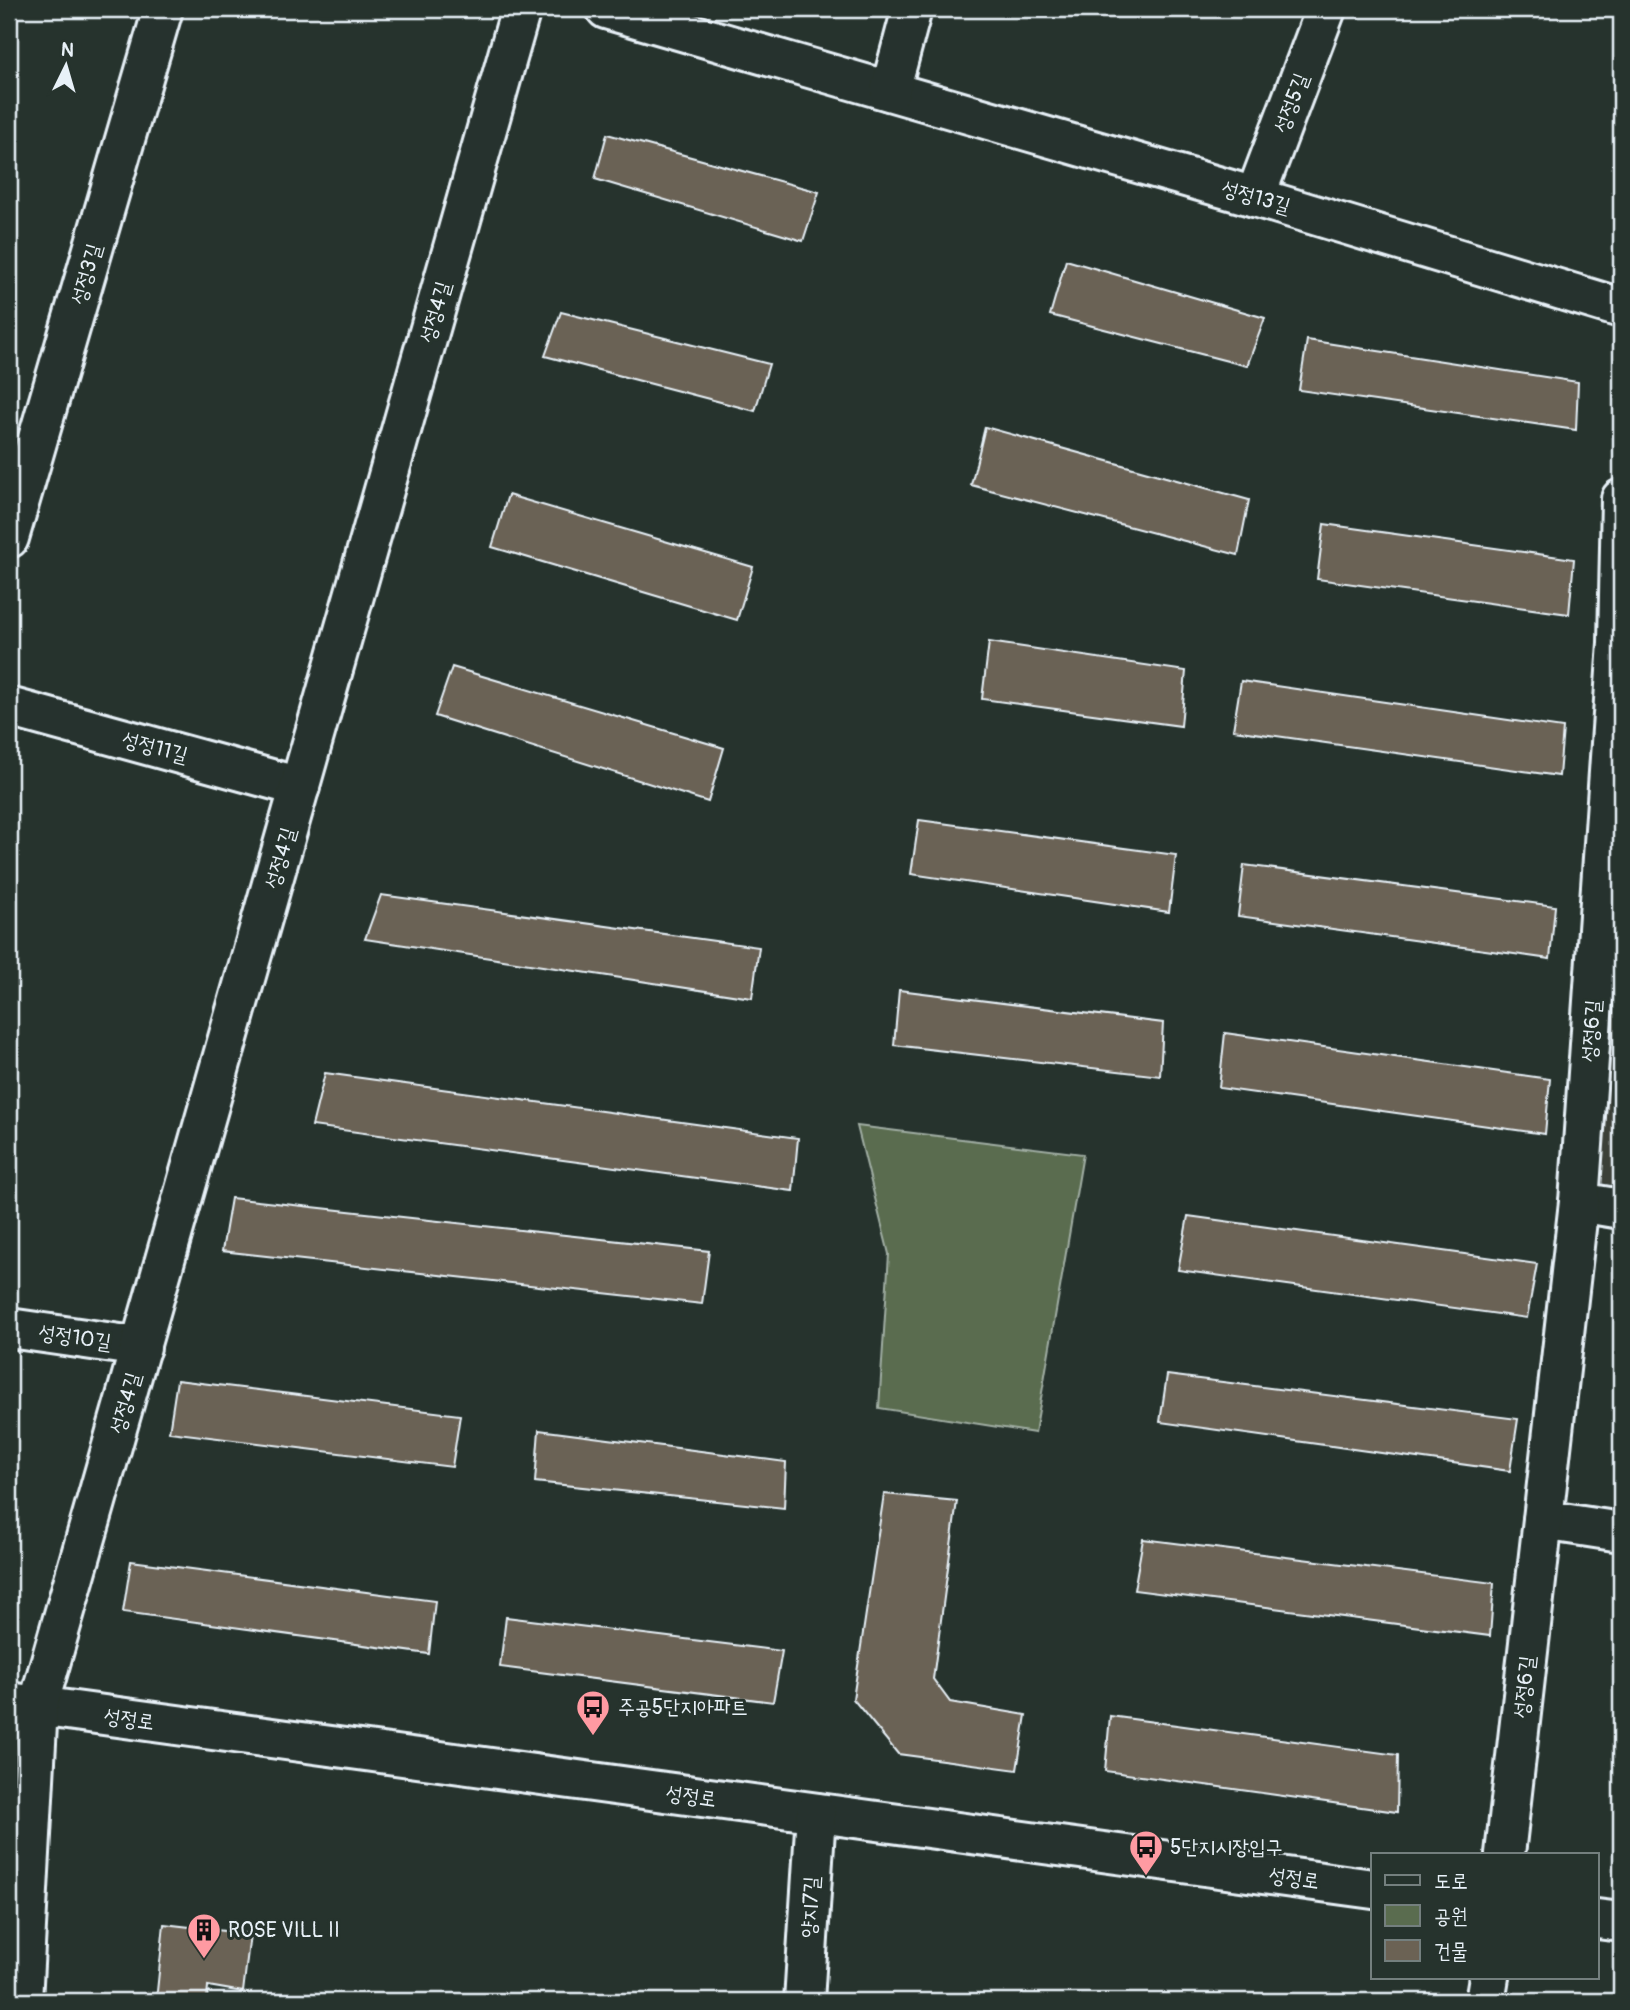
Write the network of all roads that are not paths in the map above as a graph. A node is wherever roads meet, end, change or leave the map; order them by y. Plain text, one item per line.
1 (163, 9) edge
2 (521, 9) edge
3 (606, 9) edge
4 (912, 9) edge
5 (1326, 9) edge
6 (890, 91) junction
7 (1255, 197) junction
8 (1621, 308) edge
9 (1621, 499) edge
10 (9, 538) edge
11 (9, 707) edge
12 (300, 787) junction
13 (1579, 1202) junction
14 (1621, 1209) edge
15 (9, 1328) edge
16 (141, 1347) junction
17 (1543, 1520) junction
18 (1621, 1532) edge
19 (23, 1704) edge
20 (816, 1813) junction
21 (1506, 1853) edge
22 (1371, 1889) edge
23 (1598, 1919) edge
24 (1621, 1922) edge
25 (1489, 1979) edge
26 (22, 2001) edge
27 (804, 2001) edge
28 (1485, 2001) edge

1 - 10 street, 성정3길
2 - 12 street, 성정4길
3 - 6 street, 성정13길
4 - 6 street
5 - 7 street, 성정5길
6 - 7 street, 성정13길
7 - 8 street, 성정13길
9 - 13 street, 성정6길
11 - 12 street, 성정11길
12 - 16 street, 성정4길
13 - 14 street
13 - 17 street, 성정6길
15 - 16 street, 성정10길
16 - 19 street, 성정4길
17 - 18 street
17 - 21 street, 성정6길
19 - 20 street, 성정로
19 - 26 street, 성정4길
20 - 22 street, 성정로
20 - 27 street, 양지7길
23 - 24 street
25 - 28 street

